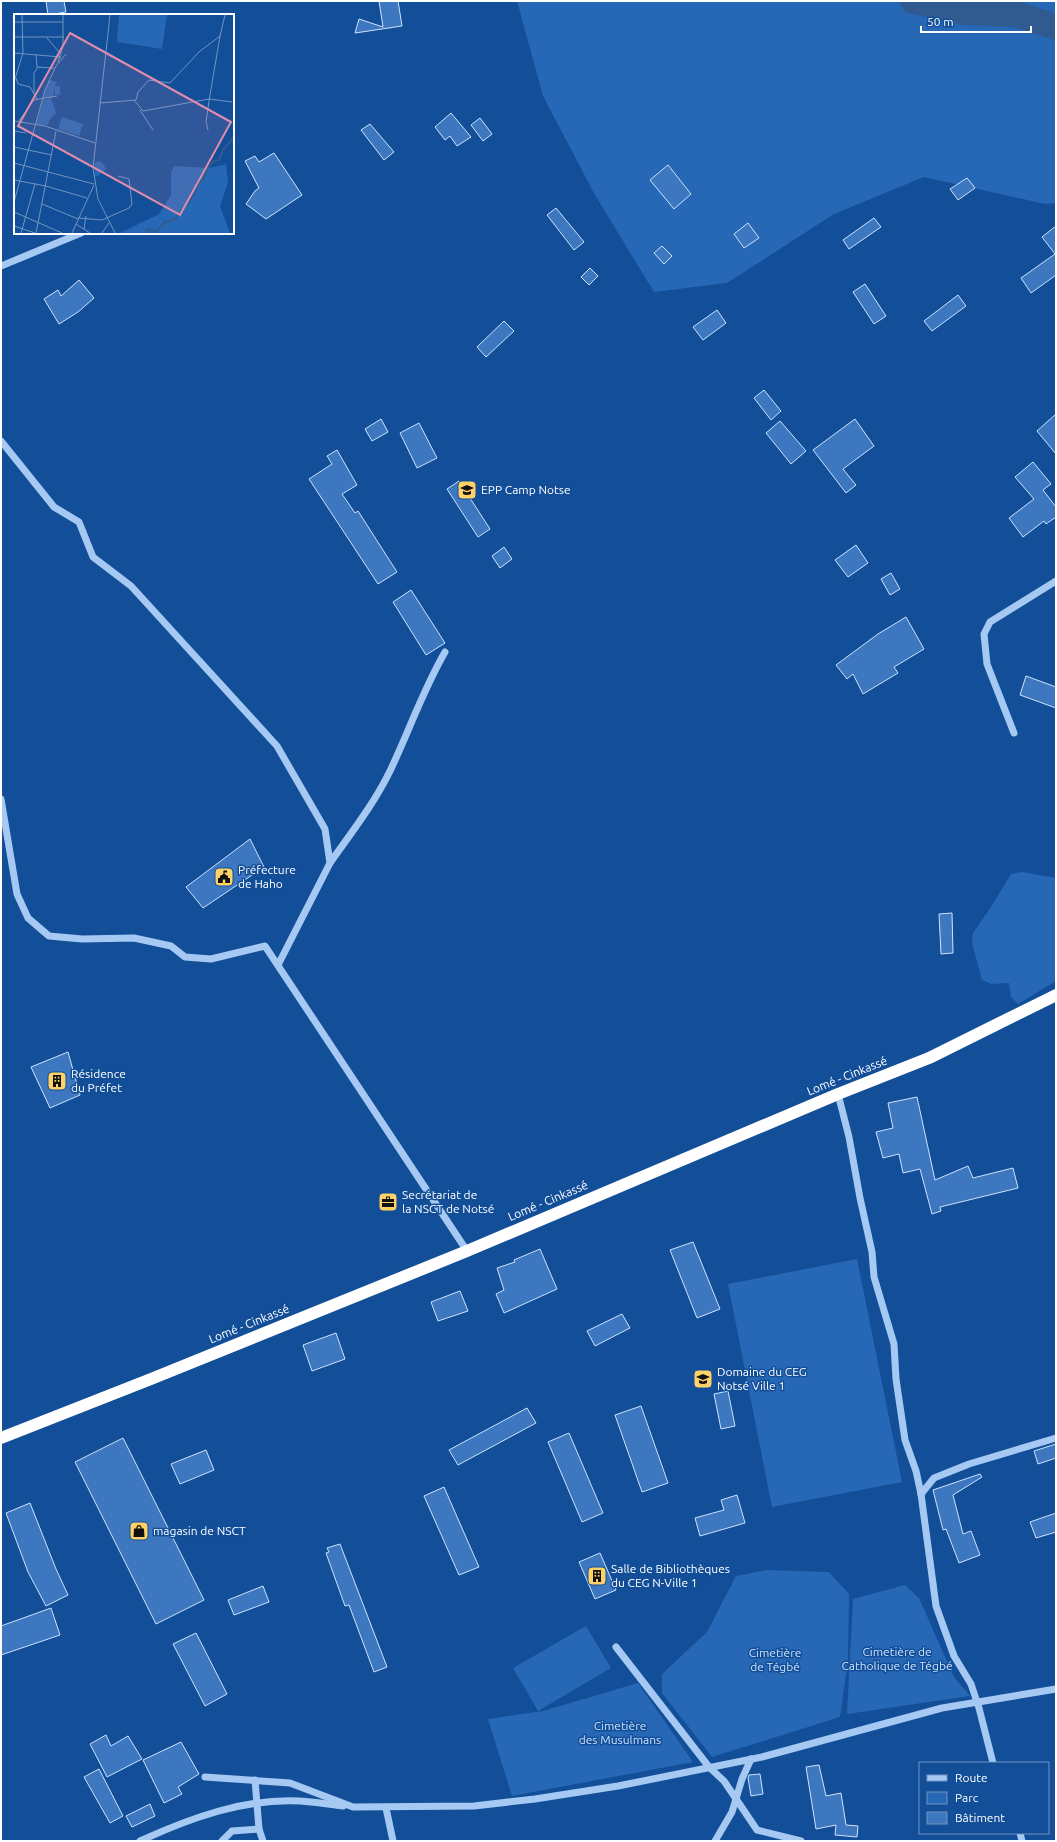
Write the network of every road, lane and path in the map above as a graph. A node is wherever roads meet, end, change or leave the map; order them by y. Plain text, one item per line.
1 (79, 234) edge
2 (1, 266) edge
3 (1, 441) edge
4 (1056, 581) edge
5 (445, 652) dead end
6 (1014, 733) dead end
7 (1, 799) edge
8 (330, 863) junction
9 (278, 965) junction
10 (1056, 995) edge
11 (838, 1094) junction
12 (467, 1251) junction
13 (1, 1438) edge
14 (1056, 1438) edge
15 (921, 1494) junction
16 (616, 1647) dead end
17 (1056, 1689) edge
18 (977, 1701) junction
19 (751, 1759) junction
20 (993, 1762) edge
21 (709, 1767) junction
22 (205, 1777) dead end
23 (255, 1780) junction
24 (736, 1799) junction
25 (257, 1803) junction
26 (353, 1807) junction
27 (386, 1808) junction
28 (259, 1830) junction
29 (140, 1841) edge
30 (222, 1841) edge
31 (263, 1841) edge
32 (393, 1841) edge
33 (715, 1841) edge
34 (800, 1841) edge

1 - 2 street
3 - 8 street
4 - 6 street
5 - 8 street
7 - 9 street
8 - 9 street
9 - 12 street
10 - 11 highway, Lomé - Cinkassé
11 - 12 highway, Lomé - Cinkassé
11 - 15 street
12 - 13 highway, Lomé - Cinkassé
14 - 15 street
15 - 18 street
16 - 21 street
17 - 18 street
18 - 19 street
18 - 20 street
19 - 21 street
19 - 24 street
21 - 24 street
21 - 27 street
22 - 23 street
23 - 25 street
23 - 26 street
24 - 33 street
24 - 34 street
25 - 26 street
25 - 28 street
25 - 29 street
26 - 27 street
27 - 32 street
28 - 30 street
28 - 31 street

